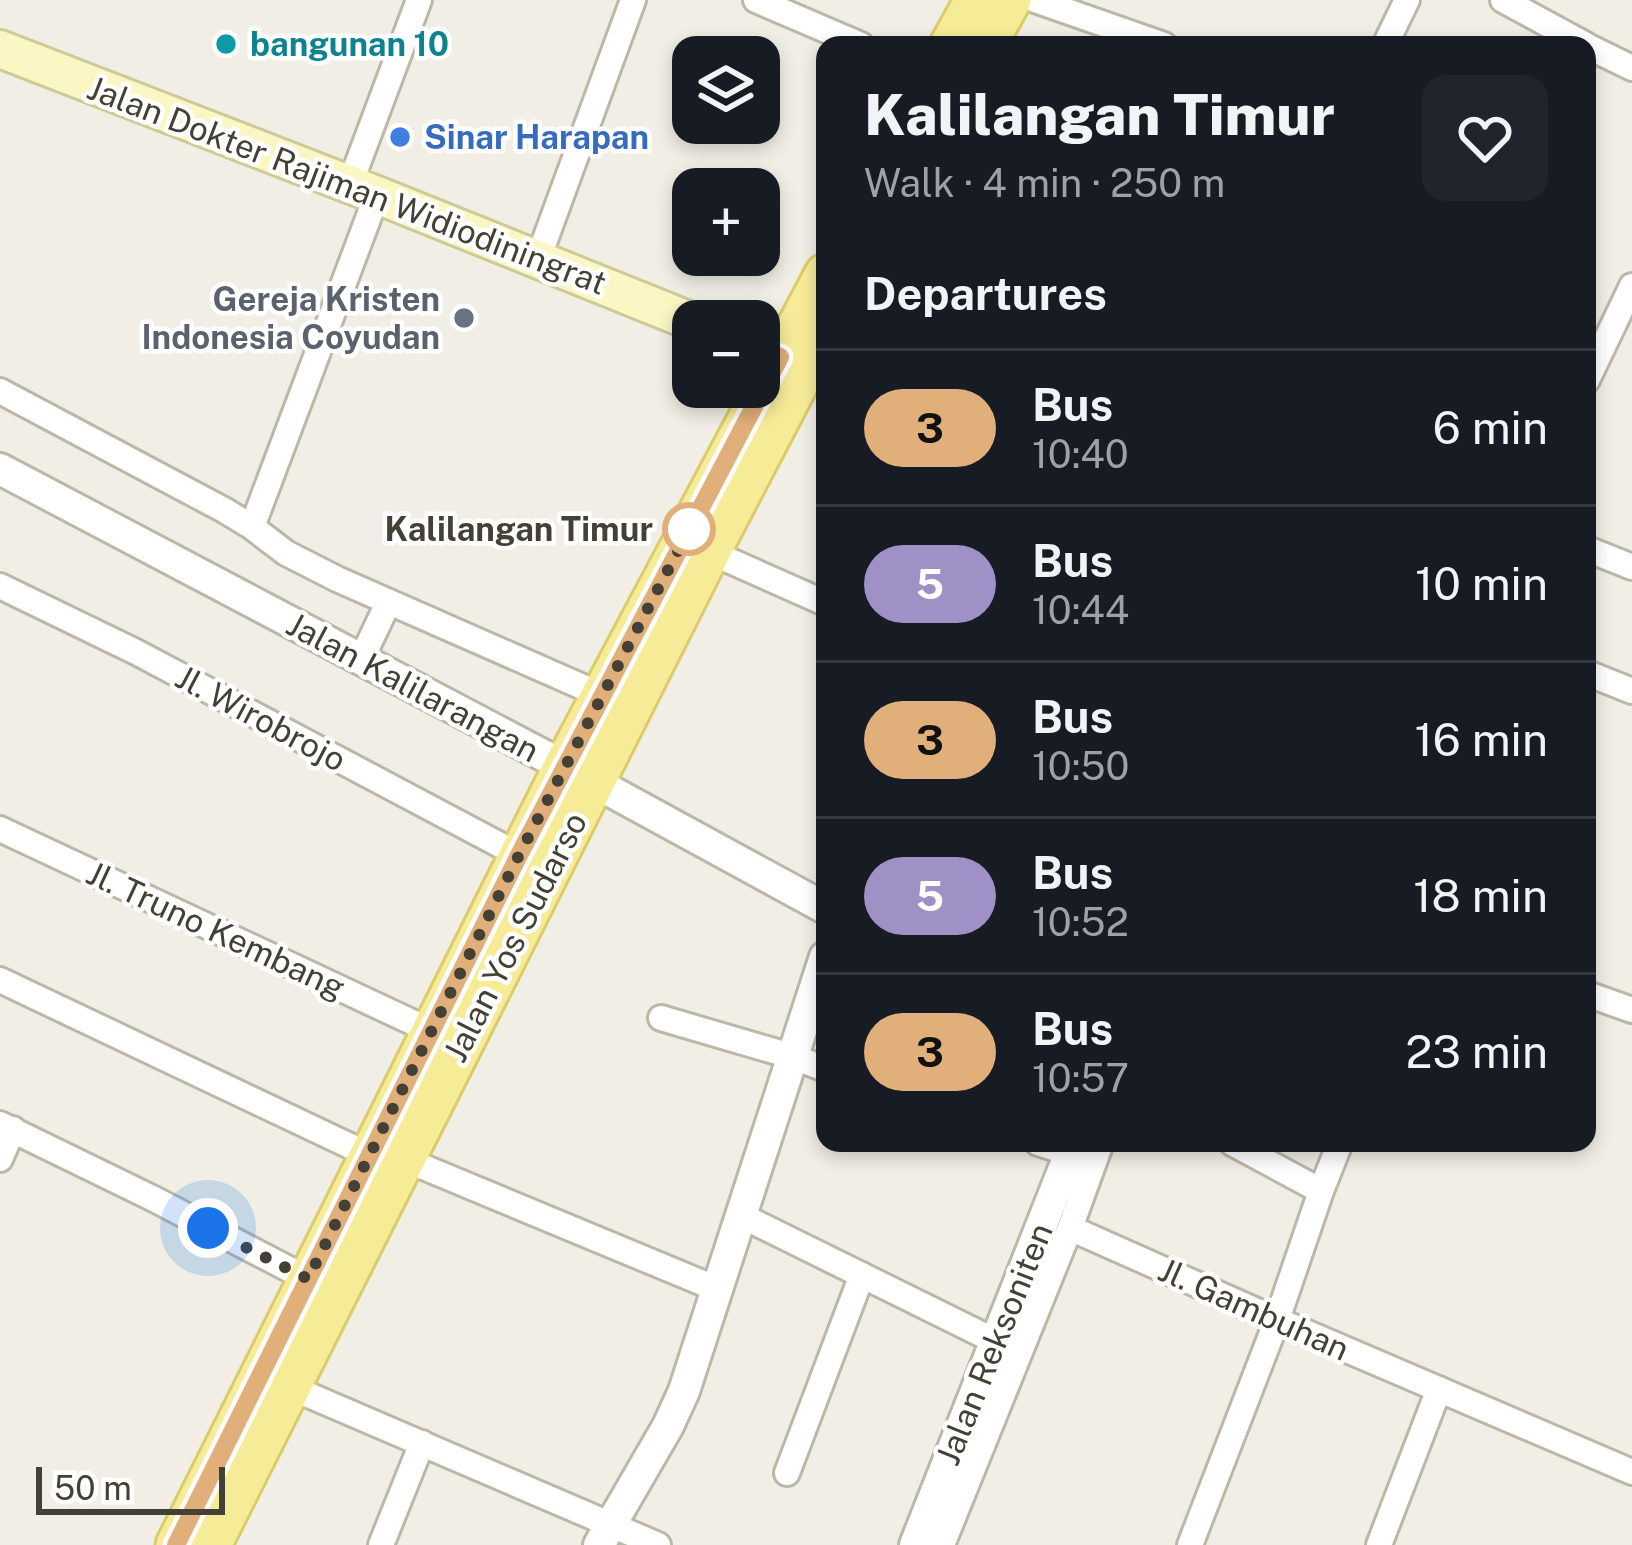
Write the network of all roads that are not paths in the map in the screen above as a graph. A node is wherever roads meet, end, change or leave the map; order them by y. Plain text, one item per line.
1 (419, 0) edge
2 (633, 0) edge
3 (756, 0) edge
4 (975, 0) edge
5 (1011, 0) edge
6 (1035, 0) edge
7 (1407, 0) edge
8 (1503, 0) edge
9 (840, 36) edge
10 (955, 36) edge
11 (991, 36) edge
12 (1138, 36) edge
13 (1389, 36) edge
14 (1569, 36) edge
15 (0, 50) edge
16 (1596, 50) edge
17 (1632, 68) edge
18 (363, 189) junction
19 (538, 260) junction
20 (1632, 286) edge
21 (816, 298) edge
22 (672, 314) edge
23 (816, 340) edge
24 (1596, 361) edge
25 (792, 362) edge
26 (0, 391) edge
27 (0, 469) edge
28 (252, 527) junction
29 (710, 552) junction
30 (1596, 553) edge
31 (1632, 567) edge
32 (0, 586) edge
33 (816, 599) edge
34 (388, 603) junction
35 (361, 660) junction
36 (1596, 677) edge
37 (1632, 691) edge
38 (601, 695) junction
39 (579, 774) junction
40 (0, 829) edge
41 (519, 855) junction
42 (816, 903) edge
43 (0, 980) edge
44 (816, 986) edge
45 (1596, 997) edge
46 (1632, 1010) edge
47 (661, 1018) dead end
48 (431, 1031) junction
49 (794, 1057) junction
50 (816, 1066) edge
51 (7, 1126) edge
52 (1070, 1152) edge
53 (1098, 1152) edge
54 (1249, 1152) edge
55 (1336, 1152) edge
56 (386, 1157) junction
57 (0, 1160) edge
58 (1321, 1191) junction
59 (740, 1216) junction
60 (1070, 1228) junction
61 (862, 1275) junction
62 (308, 1279) junction
63 (717, 1289) junction
64 (1277, 1320) junction
65 (995, 1342) junction
66 (290, 1387) junction
67 (1439, 1389) junction
68 (422, 1443) junction
69 (1632, 1472) edge
70 (787, 1473) dead end
71 (605, 1534) edge
72 (176, 1545) edge
73 (211, 1545) edge
74 (381, 1545) edge
75 (658, 1545) edge
76 (915, 1545) edge
77 (942, 1545) edge
78 (1190, 1545) edge
79 (1379, 1545) edge

1 - 18 street
2 - 19 street
3 - 9 street
4 - 10 main road
5 - 11 main road
6 - 12 street
7 - 13 street
8 - 14 street
15 - 18 main road, Jalan Dokter Rajiman Widiodiningrat
16 - 17 street
18 - 19 main road, Jalan Dokter Rajiman Widiodiningrat
18 - 28 street
19 - 22 main road, Jalan Dokter Rajiman Widiodiningrat
20 - 24 street
21 - 25 main road, Jalan Yos Sudarso
23 - 25 main road, Jalan Yos Sudarso
25 - 29 main road, Jalan Yos Sudarso
25 - 38 main road, Jalan Yos Sudarso
26 - 28 street
27 - 35 street, Jalan Kalilarangan
28 - 34 street
29 - 33 street
29 - 39 main road, Jalan Yos Sudarso
30 - 31 street
32 - 41 street, Jl. Wirobrojo
34 - 35 street
34 - 38 street
35 - 39 street, Jalan Kalilarangan
36 - 37 street
38 - 39 main road, Jalan Yos Sudarso
39 - 41 main road, Jalan Yos Sudarso
39 - 42 street, Jalan Kalilarangan
39 - 56 main road, Jalan Yos Sudarso
40 - 48 street, Jl. Truno Kembang
41 - 48 main road, Jalan Yos Sudarso
43 - 56 street
44 - 49 street
45 - 46 street
47 - 49 street
48 - 56 main road, Jalan Yos Sudarso
49 - 50 street
49 - 59 street
51 - 57 street
51 - 62 street
52 - 65 street, Jalan Reksoniten
53 - 60 street
54 - 58 street
55 - 58 street
56 - 62 main road, Jalan Yos Sudarso
56 - 63 street
56 - 66 main road, Jalan Yos Sudarso
58 - 64 street
59 - 61 street
59 - 63 street
60 - 64 street, Jl. Gambuhan
60 - 77 street
61 - 65 street
61 - 70 street
62 - 72 main road, Jalan Yos Sudarso
63 - 71 street
64 - 67 street, Jl. Gambuhan
64 - 78 street
65 - 76 street, Jalan Reksoniten
66 - 68 street
66 - 73 main road, Jalan Yos Sudarso
67 - 69 street, Jl. Gambuhan
67 - 79 street
68 - 71 street
68 - 74 street
71 - 75 street

